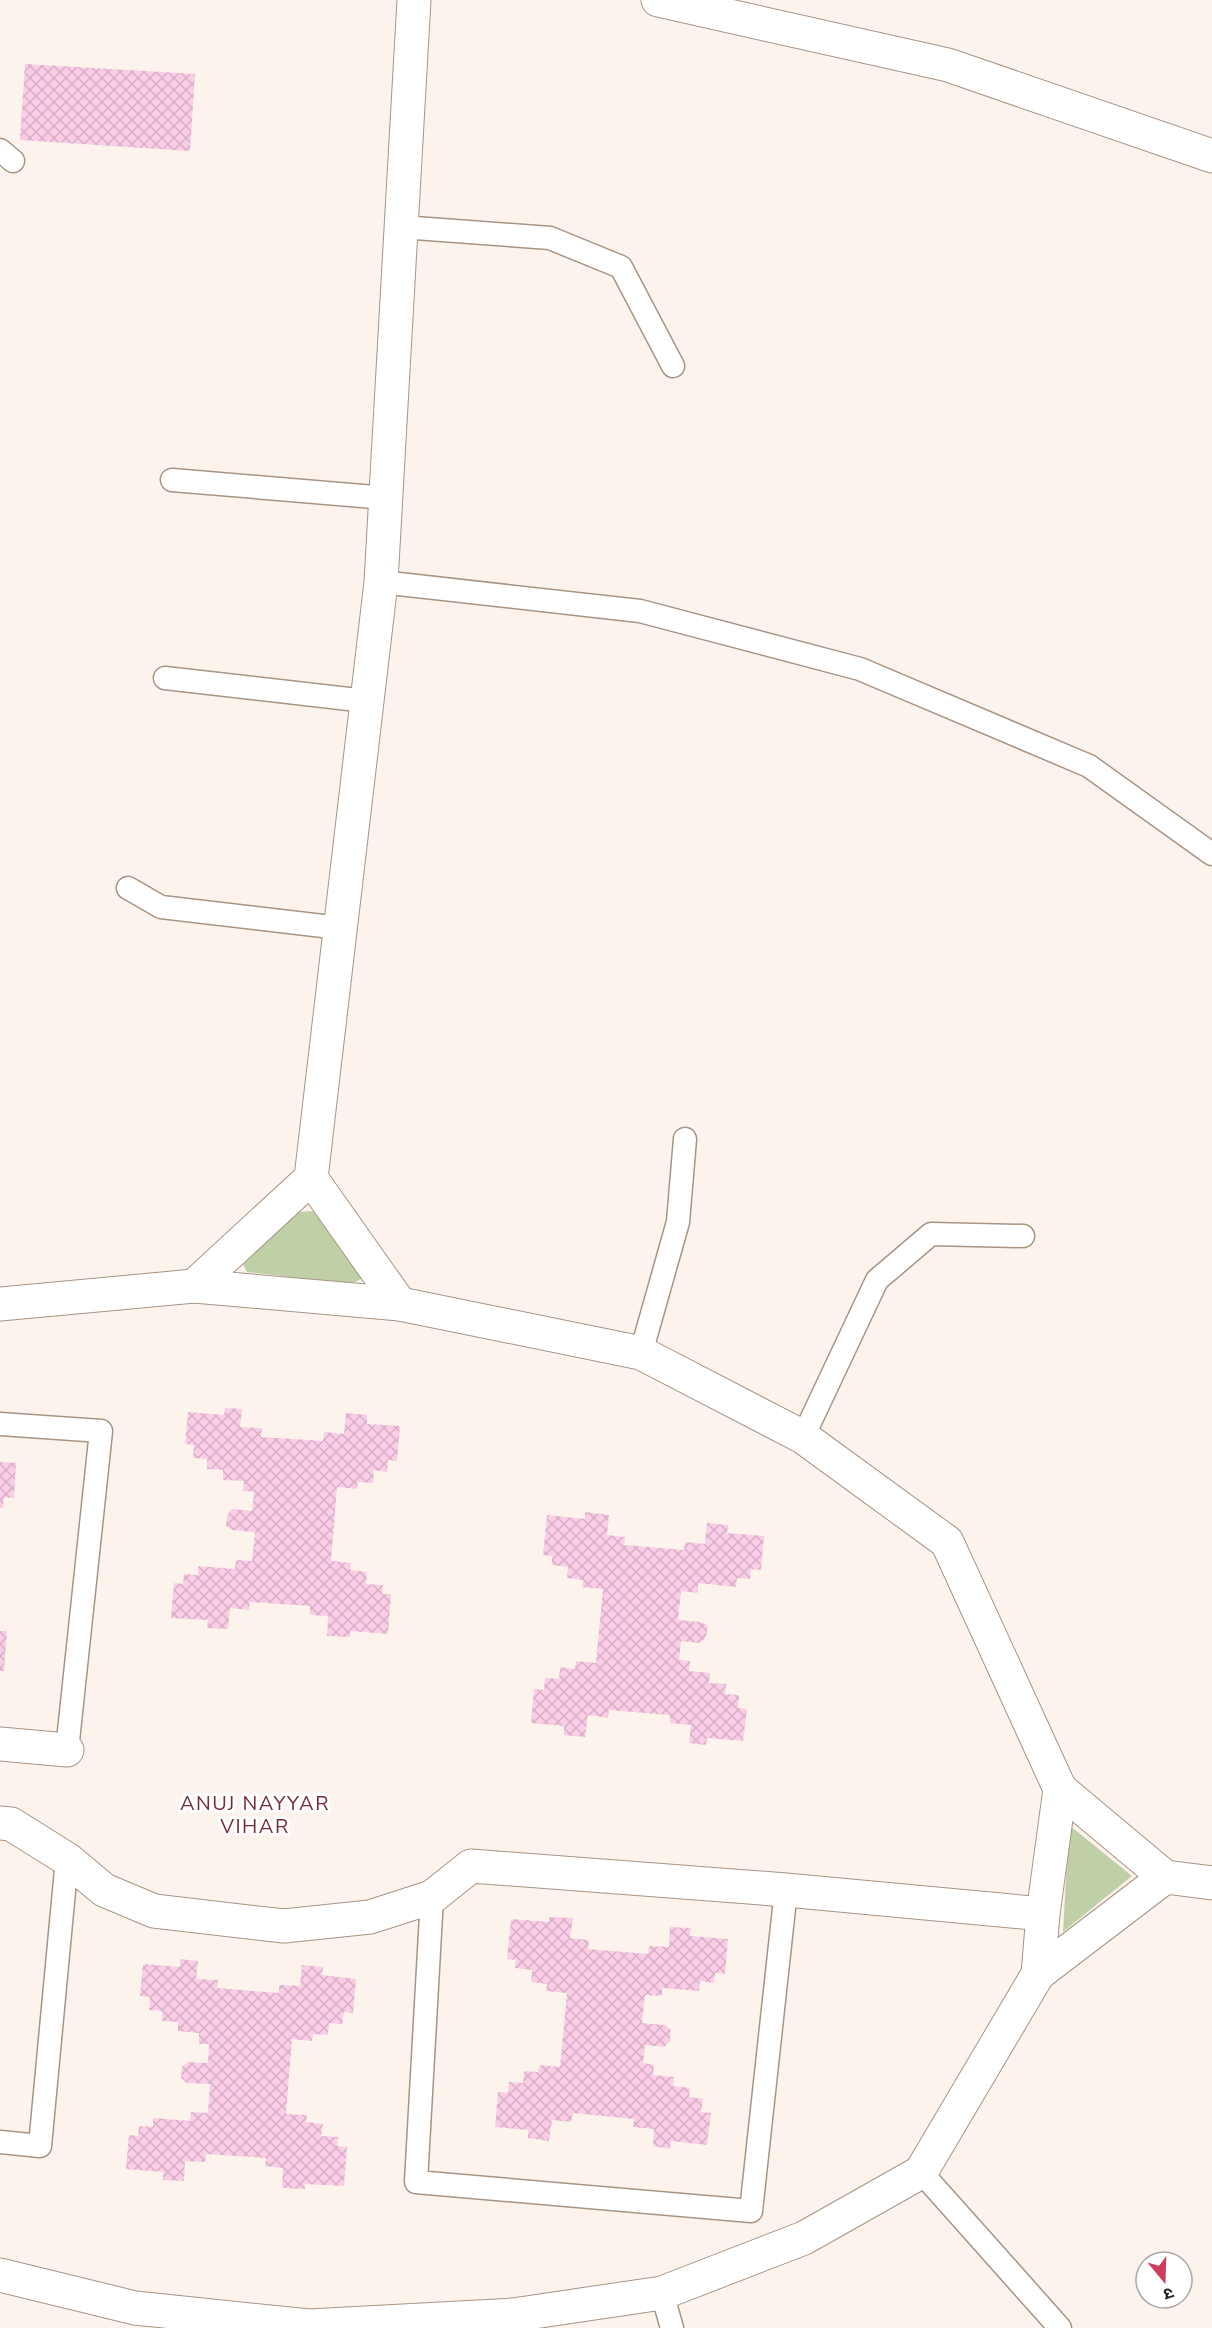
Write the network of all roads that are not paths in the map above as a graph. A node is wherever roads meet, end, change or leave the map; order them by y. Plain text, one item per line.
1 (414, 0) edge
2 (658, 0) edge
3 (1212, 156) edge
4 (402, 227) junction
5 (673, 366) dead end
6 (172, 480) dead end
7 (386, 498) junction
8 (381, 582) junction
9 (165, 678) dead end
10 (366, 701) junction
11 (1212, 854) edge
12 (128, 888) dead end
13 (340, 928) junction
14 (685, 1139) dead end
15 (311, 1179) junction
16 (1023, 1236) dead end
17 (194, 1286) junction
18 (0, 1304) edge
19 (400, 1304) junction
20 (641, 1353) junction
21 (0, 1424) edge
22 (803, 1437) junction
23 (0, 1744) edge
24 (67, 1750) joint
25 (1060, 1788) junction
26 (0, 1823) edge
27 (68, 1859) junction
28 (1165, 1877) junction
29 (1212, 1883) edge
30 (786, 1890) junction
31 (432, 1897) junction
32 (1043, 1914) junction
33 (1038, 1974) junction
34 (0, 2142) edge
35 (921, 2172) junction
36 (0, 2275) edge
37 (662, 2293) junction
38 (138, 2318) edge
39 (308, 2327) edge
40 (672, 2328) edge
41 (1060, 2328) edge

1 - 4 street
2 - 3 street
4 - 5 lane
4 - 7 street
6 - 7 lane
7 - 8 street
8 - 10 street
8 - 11 lane
9 - 10 lane
10 - 13 street
12 - 13 lane
13 - 15 street
14 - 20 lane
15 - 17 street
15 - 19 street
16 - 22 lane
17 - 18 street
17 - 19 street
19 - 20 street
20 - 22 street
21 - 24 lane
22 - 25 street
23 - 24 street
25 - 28 street
25 - 32 street
26 - 27 street
27 - 31 street
27 - 34 lane
28 - 29 street
28 - 33 street
30 - 31 street
30 - 31 lane
30 - 32 street
32 - 33 street
33 - 35 street
35 - 37 street
35 - 41 lane
36 - 38 street
37 - 39 street
37 - 40 lane
38 - 39 street

